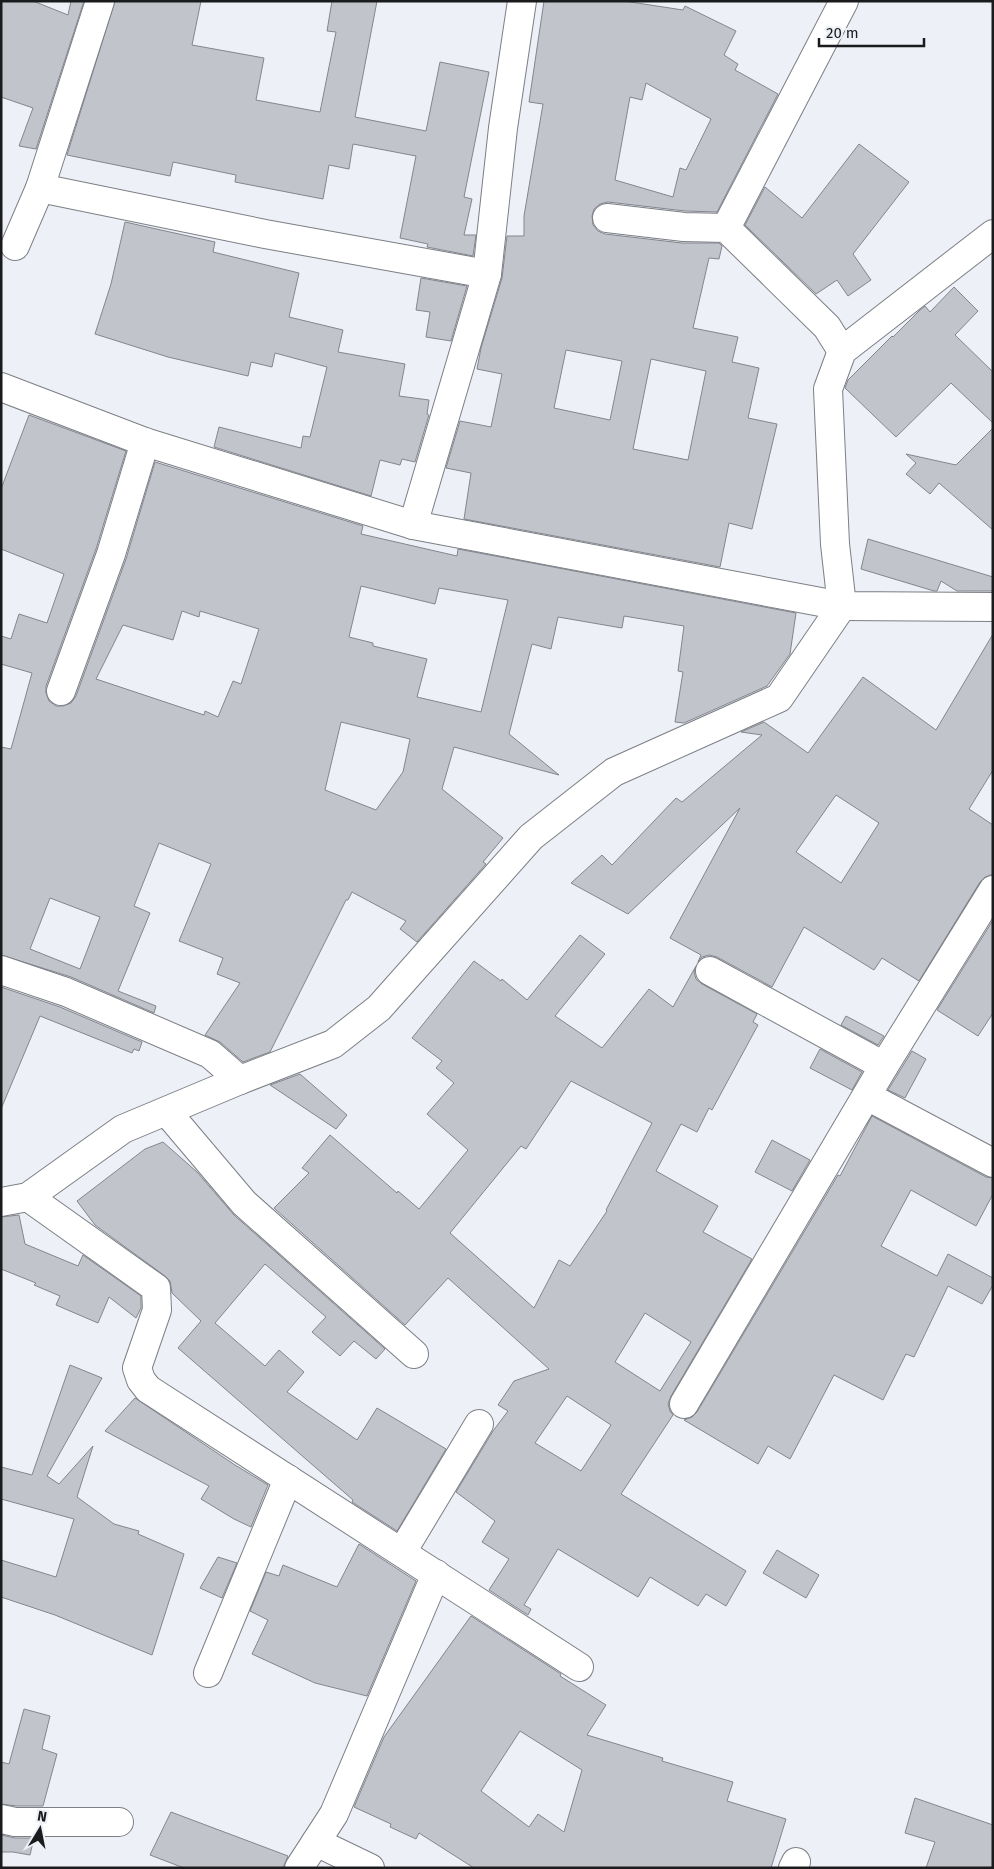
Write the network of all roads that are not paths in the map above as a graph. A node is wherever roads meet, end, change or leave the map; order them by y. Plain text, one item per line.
1 (100, 1) edge
2 (522, 1) edge
3 (844, 1) edge
4 (40, 188) junction
5 (607, 218) dead end
6 (726, 228) junction
7 (993, 234) edge
8 (15, 246) dead end
9 (487, 274) junction
10 (842, 350) junction
11 (1, 387) edge
12 (145, 442) junction
13 (413, 525) junction
14 (842, 606) junction
15 (993, 607) edge
16 (61, 691) dead end
17 (993, 890) edge
18 (1, 970) edge
19 (710, 971) dead end
20 (884, 1066) junction
21 (240, 1080) junction
22 (867, 1096) junction
23 (167, 1112) junction
24 (993, 1163) edge
25 (28, 1197) junction
26 (1, 1202) edge
27 (414, 1354) dead end
28 (684, 1404) dead end
29 (479, 1424) dead end
30 (288, 1479) junction
31 (402, 1552) junction
32 (436, 1574) junction
33 (579, 1667) dead end
34 (208, 1673) dead end
35 (1, 1819) edge
36 (120, 1822) dead end
37 (316, 1842) junction
38 (299, 1868) edge
39 (370, 1868) edge

1 - 4 street
2 - 9 street
3 - 6 street
4 - 8 street
4 - 9 street
5 - 6 street
6 - 10 street
7 - 10 street
9 - 13 street
10 - 14 street
11 - 12 street
12 - 13 street
12 - 16 street
13 - 14 street
14 - 15 street
14 - 21 street
17 - 20 street
18 - 21 street
19 - 20 street
20 - 22 street
21 - 23 street
22 - 24 street
22 - 28 street
23 - 25 street
23 - 27 street
25 - 26 street
25 - 30 street
29 - 31 street
30 - 31 street
30 - 34 street
31 - 32 street
32 - 33 street
32 - 37 street
35 - 36 street
37 - 38 street
37 - 39 street

